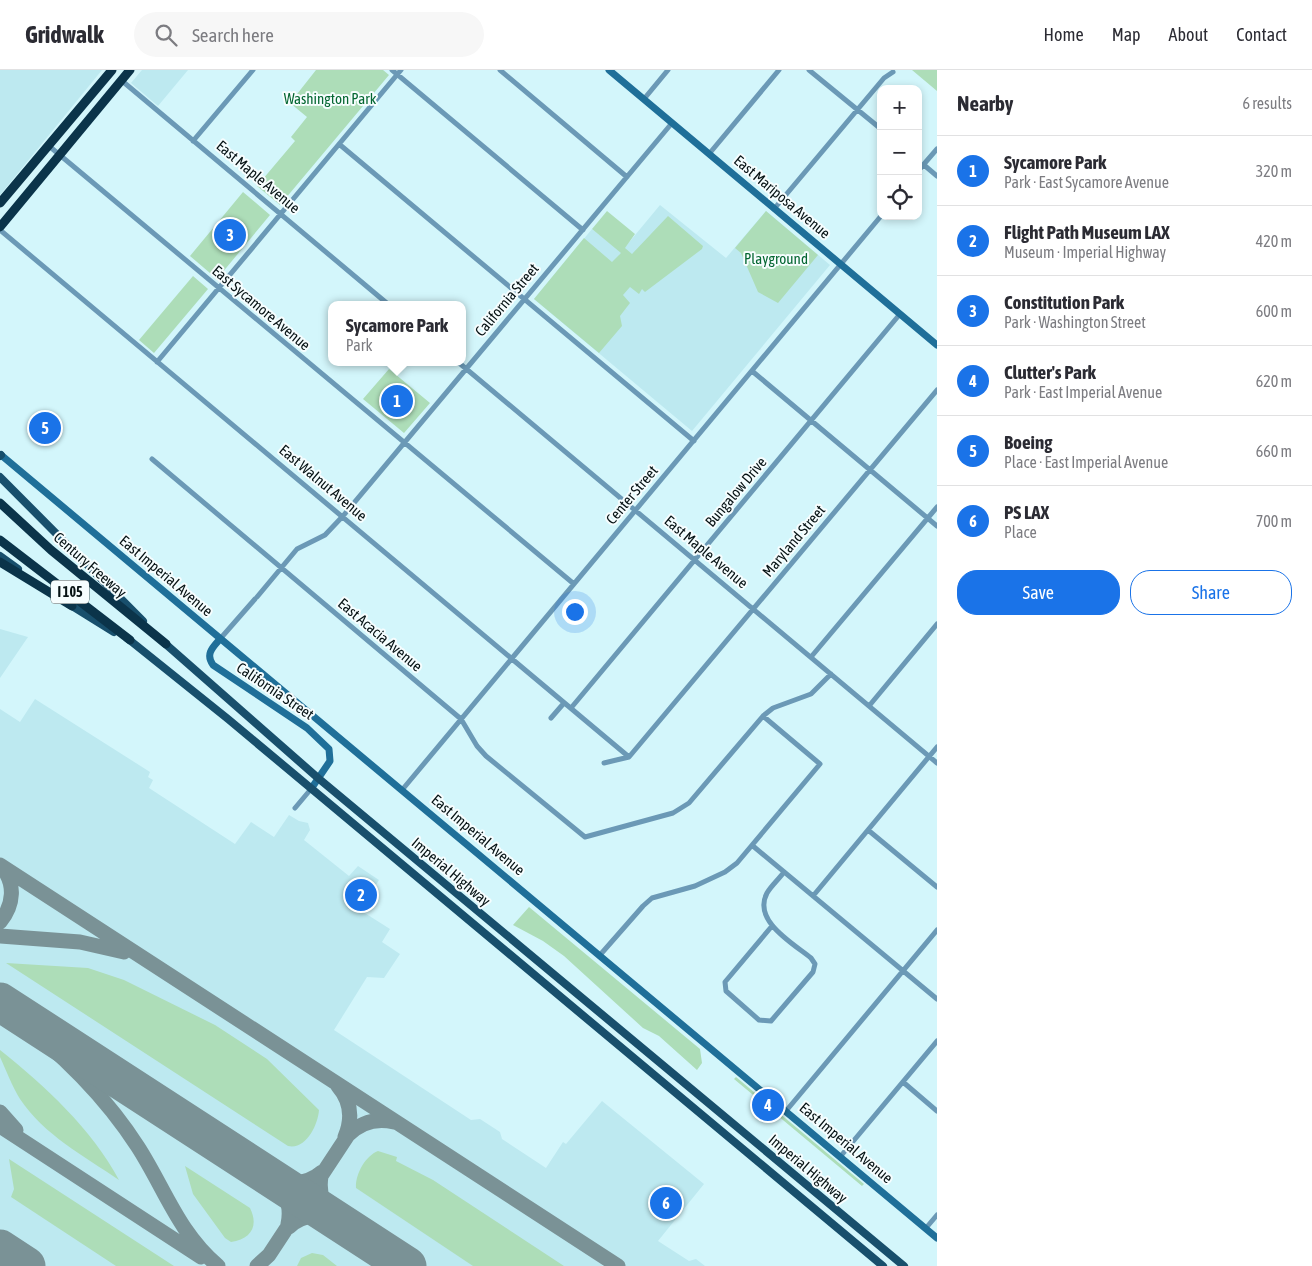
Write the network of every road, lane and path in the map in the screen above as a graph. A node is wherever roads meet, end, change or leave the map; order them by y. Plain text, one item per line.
1 (111, 70) edge
2 (130, 70) edge
3 (253, 70) edge
4 (392, 70) edge
5 (500, 70) edge
6 (609, 70) edge
7 (668, 70) edge
8 (779, 70) edge
9 (809, 70) edge
10 (399, 72) edge
11 (893, 72) dead end
12 (121, 80) junction
13 (644, 100) junction
14 (857, 110) junction
15 (672, 123) junction
16 (877, 126) edge
17 (193, 141) junction
18 (339, 144) junction
19 (49, 146) junction
20 (937, 149) edge
21 (709, 154) junction
22 (60, 155) junction
23 (924, 165) joint
24 (937, 176) edge
25 (627, 177) junction
26 (0, 203) edge
27 (774, 209) junction
28 (281, 214) junction
29 (878, 220) edge
30 (0, 228) edge
31 (583, 230) junction
32 (841, 264) junction
33 (218, 288) junction
34 (525, 300) junction
35 (384, 301) edge
36 (900, 314) junction
37 (937, 345) edge
38 (157, 362) junction
39 (462, 366) edge
40 (467, 370) junction
41 (752, 371) junction
42 (937, 390) edge
43 (811, 422) junction
44 (694, 441) junction
45 (405, 444) junction
46 (0, 455) edge
47 (152, 459) dead end
48 (870, 470) junction
49 (0, 477) edge
50 (0, 503) edge
51 (937, 508) edge
52 (636, 511) junction
53 (343, 516) junction
54 (928, 519) junction
55 (937, 526) edge
56 (0, 540) edge
57 (0, 556) edge
58 (695, 561) junction
59 (0, 562) edge
60 (280, 567) junction
61 (574, 584) junction
62 (72, 606) junction
63 (754, 610) junction
64 (937, 624) edge
65 (220, 639) junction
66 (130, 640) junction
67 (166, 644) junction
68 (811, 657) junction
69 (512, 660) junction
70 (831, 674) junction
71 (564, 703) junction
72 (869, 706) junction
73 (571, 708) junction
74 (762, 716) junction
75 (551, 718) dead end
76 (461, 719) junction
77 (937, 747) edge
78 (929, 756) junction
79 (629, 757) junction
80 (604, 763) dead end
81 (937, 763) edge
82 (318, 778) junction
83 (311, 789) junction
84 (402, 790) junction
85 (295, 808) dead end
86 (868, 830) junction
87 (753, 846) junction
88 (784, 872) junction
89 (937, 888) edge
90 (813, 896) junction
91 (772, 926) junction
92 (937, 930) edge
93 (600, 955) junction
94 (903, 971) junction
95 (570, 990) junction
96 (562, 999) junction
97 (937, 1000) edge
98 (937, 1041) edge
99 (903, 1082) junction
100 (937, 1111) edge
101 (786, 1112) junction
102 (840, 1156) junction
103 (937, 1215) edge
104 (926, 1228) junction
105 (937, 1238) edge
106 (883, 1266) edge
107 (904, 1266) edge

1 - 12 street, East Maple Avenue
1 - 19 highway
2 - 12 highway
3 - 17 street
4 - 10 street
5 - 25 street
6 - 13 street, East Mariposa Avenue
7 - 13 street
8 - 21 street
9 - 14 street
10 - 18 street
10 - 31 street
11 - 14 street
12 - 17 street, East Maple Avenue
12 - 22 highway
13 - 15 street, East Mariposa Avenue
14 - 16 street
14 - 27 street
15 - 21 street, East Mariposa Avenue
15 - 25 street, California Street
17 - 28 street, East Maple Avenue
18 - 28 street
18 - 34 street
19 - 22 street, East Sycamore Avenue
19 - 26 highway
20 - 23 street
21 - 27 street, East Mariposa Avenue
22 - 30 highway
22 - 33 street, East Sycamore Avenue
23 - 24 street
25 - 31 street, California Street
27 - 32 street, East Mariposa Avenue
28 - 33 street
28 - 35 street, East Maple Avenue
29 - 32 street, Center Street
30 - 38 street, East Walnut Avenue
31 - 34 street, California Street
32 - 36 street, East Mariposa Avenue
32 - 41 street, Center Street
33 - 38 street
33 - 45 street, East Sycamore Avenue
34 - 40 street, California Street
34 - 44 street
36 - 37 street, East Mariposa Avenue
36 - 43 street, Bungalow Drive
38 - 53 street, East Walnut Avenue
39 - 40 street, East Maple Avenue
40 - 45 street, California Street
40 - 52 street, East Maple Avenue
41 - 43 street
41 - 44 street, Center Street
42 - 48 street, Maryland Street
43 - 48 street
43 - 58 street, Bungalow Drive
44 - 52 street, Center Street
45 - 53 street, California Street
45 - 61 street, East Sycamore Avenue
46 - 65 street, East Imperial Avenue
47 - 60 street, East Acacia Avenue
48 - 54 street
48 - 63 street, Maryland Street
49 - 67 main road, Imperial Highway
50 - 67 highway, Century Freeway / I 105
51 - 54 street
52 - 58 street, East Maple Avenue
52 - 61 street, Center Street
53 - 60 street, California Street
53 - 69 street, East Walnut Avenue
54 - 55 street
54 - 68 street
56 - 66 highway, I 105
57 - 62 main road, Imperial Highway
58 - 63 street, East Maple Avenue
58 - 73 street, Bungalow Drive
59 - 62 highway
60 - 65 street, California Street
60 - 76 street, East Acacia Avenue
61 - 69 street, Center Street
62 - 66 main road, Imperial Highway
63 - 68 street, East Maple Avenue
63 - 79 street, Maryland Street
64 - 72 street
65 - 82 street, California Street
65 - 84 street, East Imperial Avenue
66 - 83 main road, Imperial Highway
67 - 82 main road, Imperial Highway
68 - 70 street, East Maple Avenue
69 - 71 street, East Walnut Avenue
69 - 76 street, Center Street
70 - 72 street, East Maple Avenue
70 - 74 street
71 - 73 street, East Walnut Avenue
71 - 75 street
72 - 78 street, East Maple Avenue
73 - 79 street, East Walnut Avenue
74 - 76 street, East Acacia Avenue
74 - 87 street
76 - 84 street, Center Street
77 - 78 street
78 - 81 street, East Maple Avenue
78 - 86 street
79 - 80 street
82 - 83 street, California Street
82 - 95 main road, Imperial Highway
83 - 85 street, California Street
83 - 96 main road, Imperial Highway
84 - 93 street, East Imperial Avenue
86 - 89 street
86 - 90 street
87 - 88 street
87 - 93 street
88 - 90 street
88 - 91 street
90 - 94 street
91 - 91 street
92 - 94 street
93 - 101 street, East Imperial Avenue
94 - 97 street
94 - 101 street
95 - 96 main road
95 - 107 main road, Imperial Highway
96 - 106 main road, Imperial Highway
98 - 99 street
99 - 100 street
99 - 102 street
101 - 102 street, East Imperial Avenue
102 - 104 street, East Imperial Avenue
103 - 104 street
104 - 105 street, East Imperial Avenue

